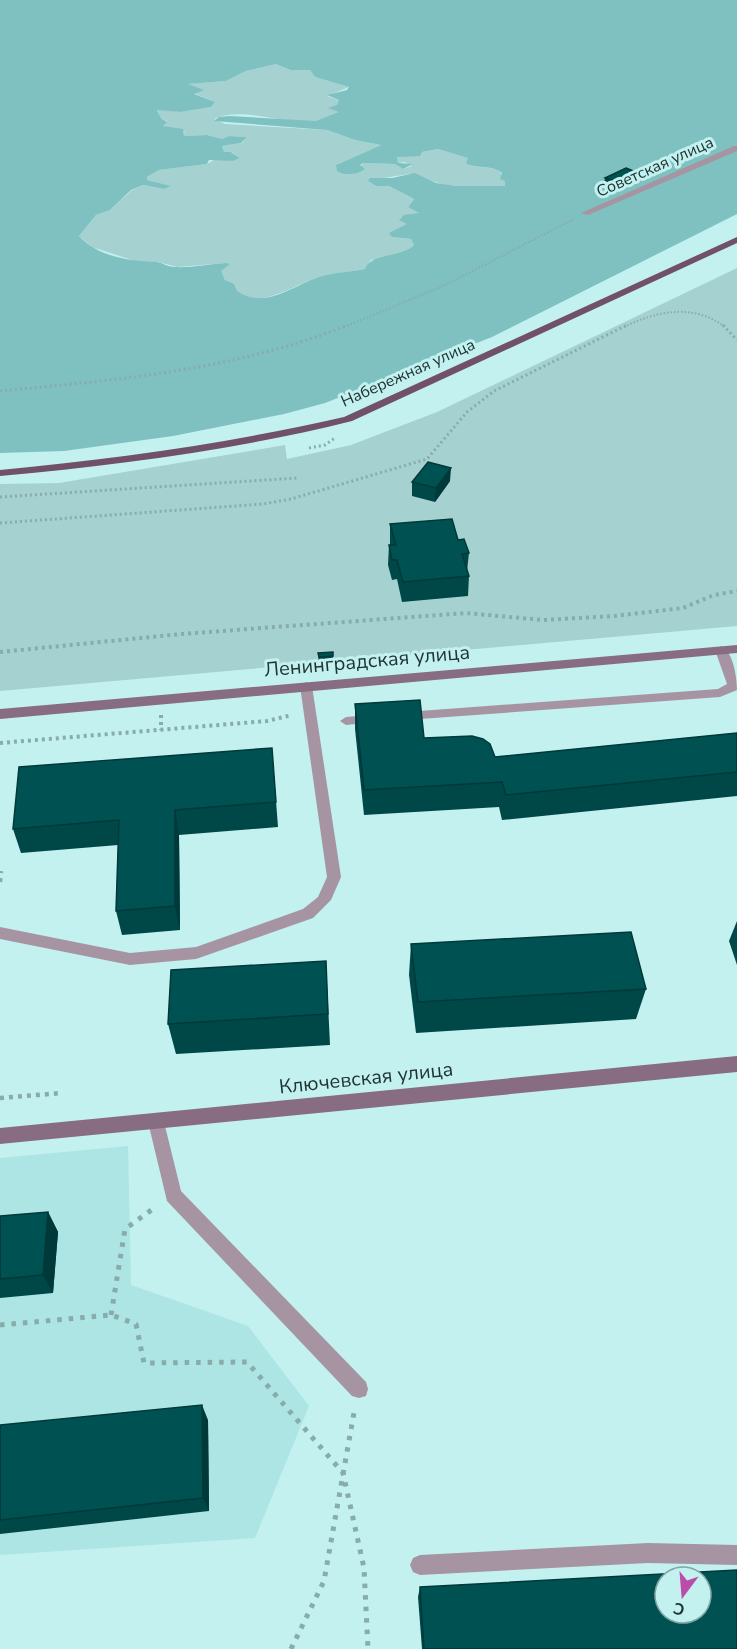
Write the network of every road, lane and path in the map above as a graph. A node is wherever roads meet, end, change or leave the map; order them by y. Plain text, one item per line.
1 (737, 148) edge
2 (585, 213) joint
3 (737, 240) edge
4 (737, 340) edge
5 (0, 391) edge
6 (0, 473) edge
7 (297, 478) dead end
8 (0, 497) edge
9 (0, 523) edge
10 (737, 591) edge
11 (737, 649) edge
12 (721, 650) junction
13 (0, 652) edge
14 (306, 686) junction
15 (161, 712) dead end
16 (0, 714) edge
17 (267, 721) dead end
18 (346, 721) dead end
19 (161, 729) junction
20 (0, 743) edge
21 (1, 871) edge
22 (0, 882) edge
23 (0, 933) edge
24 (737, 1064) edge
25 (62, 1093) dead end
26 (0, 1098) edge
27 (156, 1122) junction
28 (0, 1136) edge
29 (172, 1195) junction
30 (111, 1315) junction
31 (0, 1325) edge
32 (359, 1389) joint
33 (344, 1473) junction
34 (737, 1555) edge
35 (420, 1565) dead end
36 (291, 1649) edge
37 (368, 1649) edge

1 - 2 street, Советская улица
2 - 5 path
3 - 6 main road, Набережная улица
4 - 9 path
7 - 8 path
10 - 13 path
11 - 12 main road, Ленинградская улица
12 - 14 main road, Ленинградская улица
12 - 18 lane
14 - 16 main road, Ленинградская улица
14 - 23 lane
15 - 19 path
17 - 19 path
19 - 20 path
21 - 22 path
24 - 27 main road, Ключевская улица
25 - 26 path
27 - 28 main road, Ключевская улица
27 - 29 lane
29 - 30 path
29 - 32 lane
30 - 31 path
30 - 33 path
32 - 33 path
33 - 36 path
33 - 37 path
34 - 35 lane

